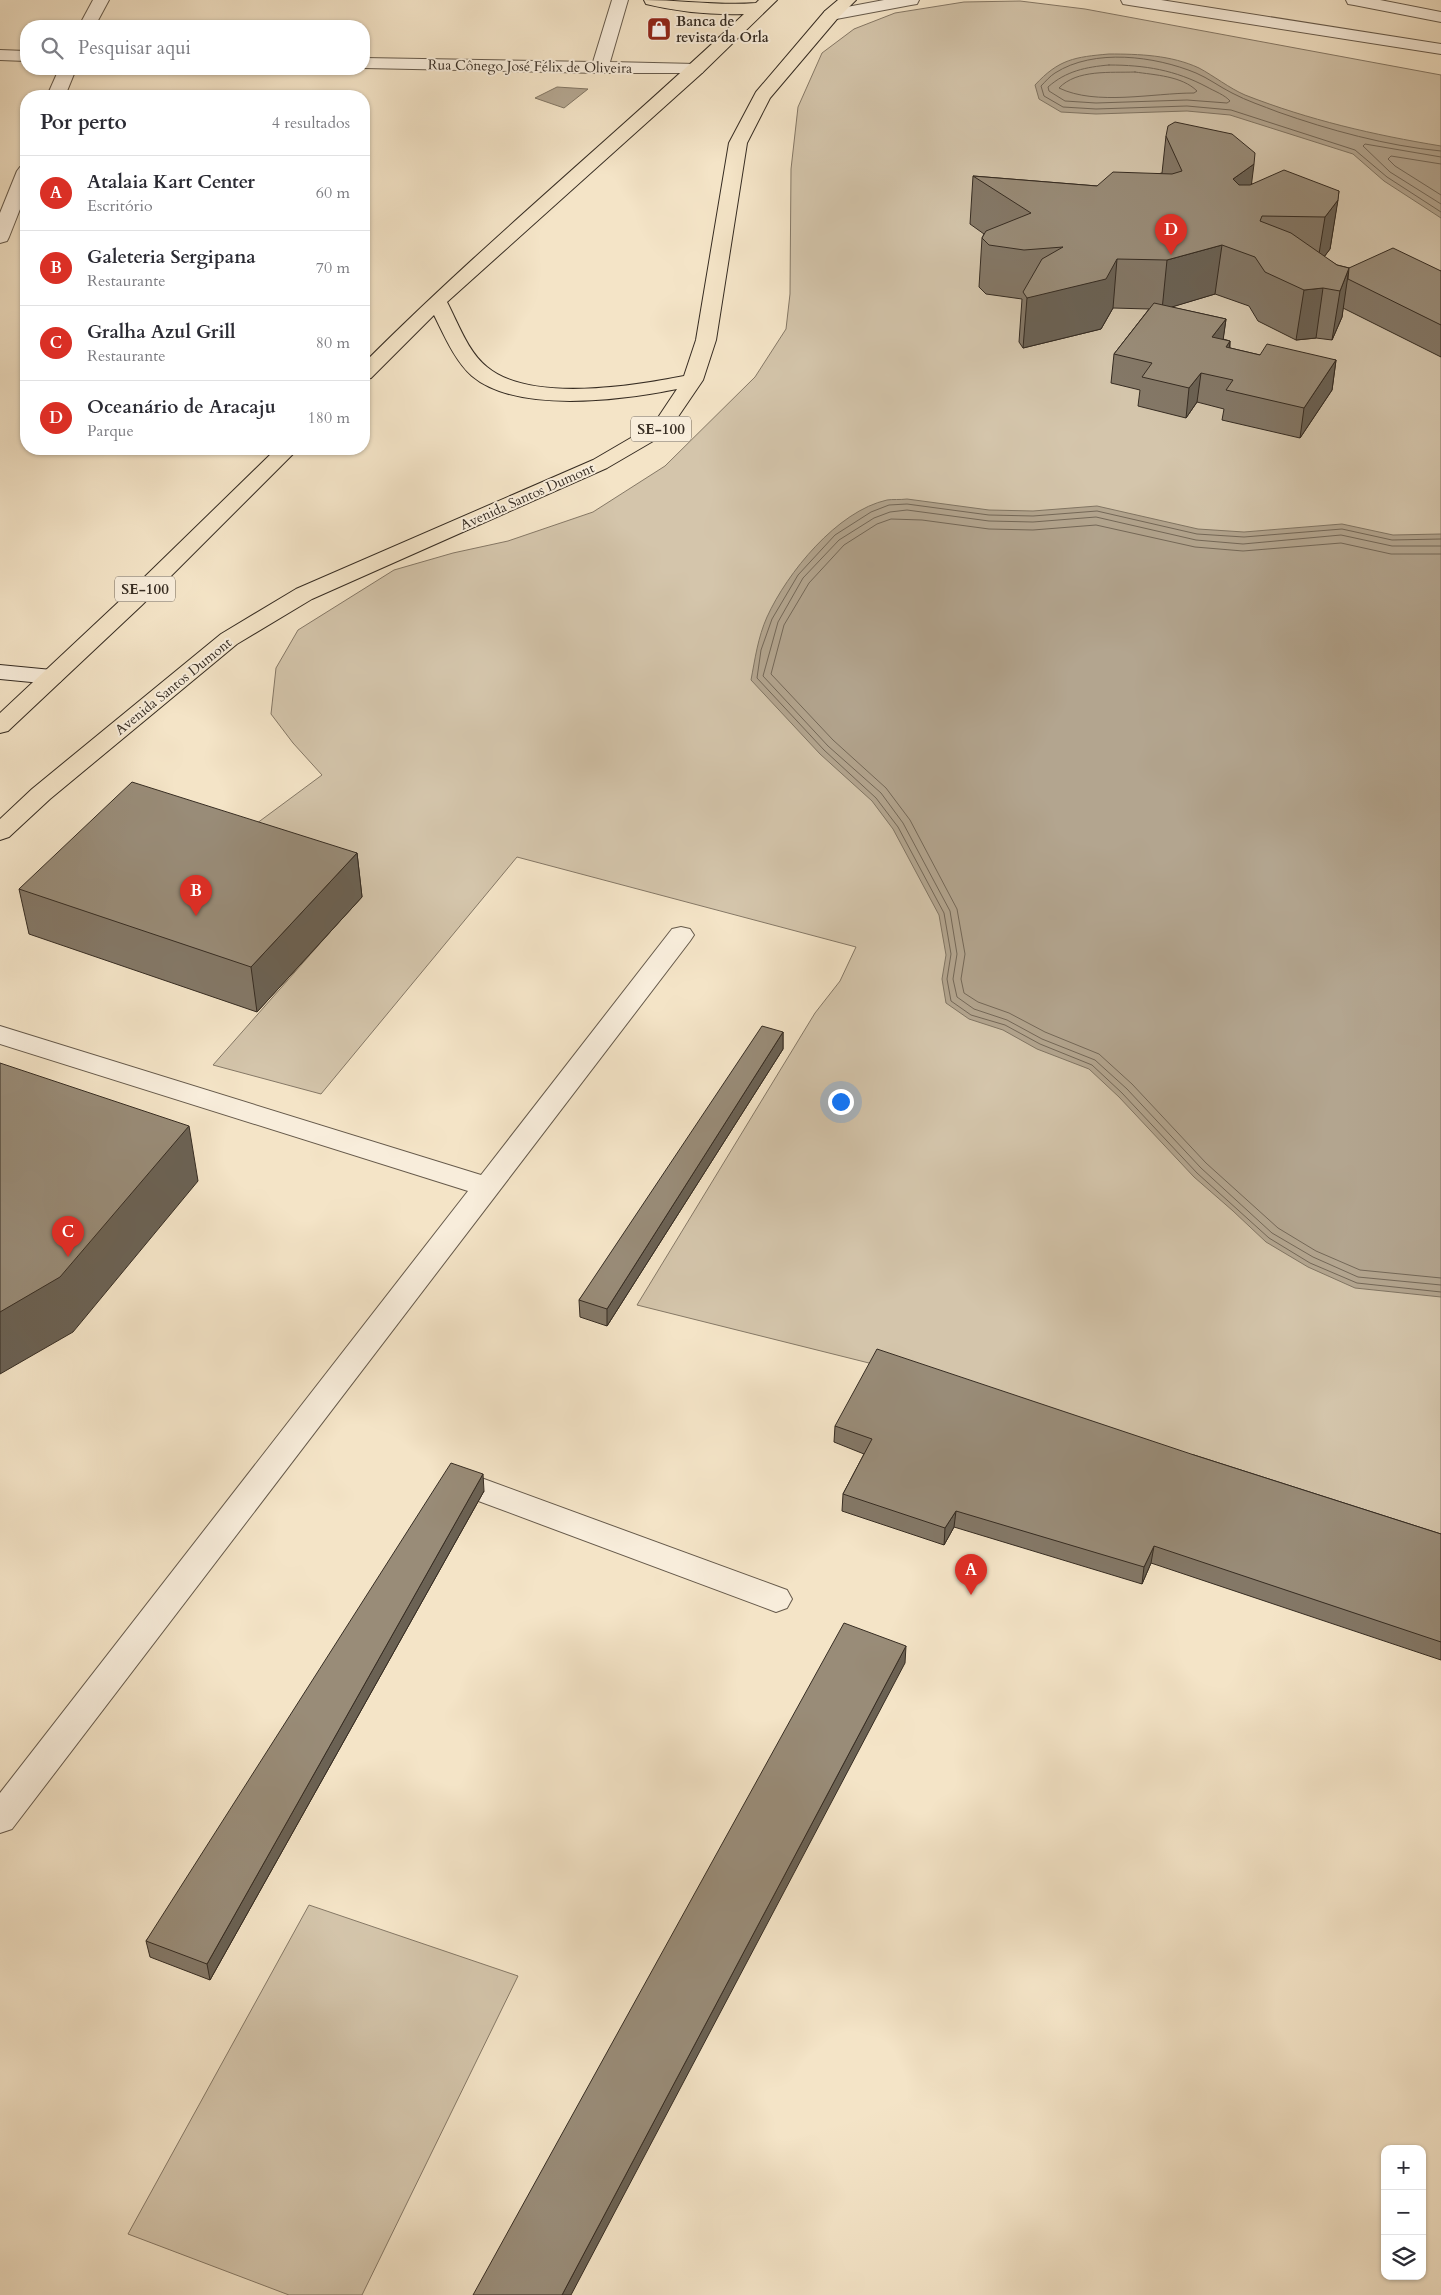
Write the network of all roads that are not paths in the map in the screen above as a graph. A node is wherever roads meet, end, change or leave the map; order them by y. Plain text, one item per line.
1 (101, 0) edge
2 (620, 0) edge
3 (652, 0) edge
4 (848, 0) edge
5 (911, 0) edge
6 (1129, 0) edge
7 (1354, 0) edge
8 (765, 4) edge
9 (1207, 6) edge
10 (832, 15) junction
11 (1441, 17) edge
12 (90, 20) edge
13 (1441, 50) edge
14 (0, 55) edge
15 (20, 56) edge
16 (370, 63) edge
17 (600, 68) junction
18 (696, 69) junction
19 (65, 75) edge
20 (58, 90) edge
21 (20, 186) edge
22 (0, 237) edge
23 (437, 301) junction
24 (370, 368) edge
25 (693, 380) junction
26 (282, 455) edge
27 (0, 672) edge
28 (52, 677) junction
29 (0, 726) edge
30 (0, 832) edge
31 (681, 935) dead end
32 (0, 1036) edge
33 (487, 1187) junction
34 (484, 1491) edge
35 (776, 1599) dead end
36 (0, 1819) edge

1 - 12 street
2 - 17 street
3 - 8 main road
4 - 10 main road, Avenida Santos Dumont / SE-100
5 - 10 street
6 - 9 street
7 - 11 street
8 - 18 main road
9 - 13 street
10 - 25 main road, Avenida Santos Dumont / SE-100
14 - 15 street
16 - 17 street, Rua Cônego José Félix de Oliveira
17 - 18 street, Rua Cônego José Félix de Oliveira
18 - 23 main road
19 - 20 street
21 - 22 street
23 - 24 main road
23 - 25 main road
25 - 30 main road, Avenida Santos Dumont / SE-100
26 - 28 main road, SE-100
27 - 28 street
28 - 29 main road, SE-100
31 - 33 street
32 - 33 street
33 - 36 street
34 - 35 street

